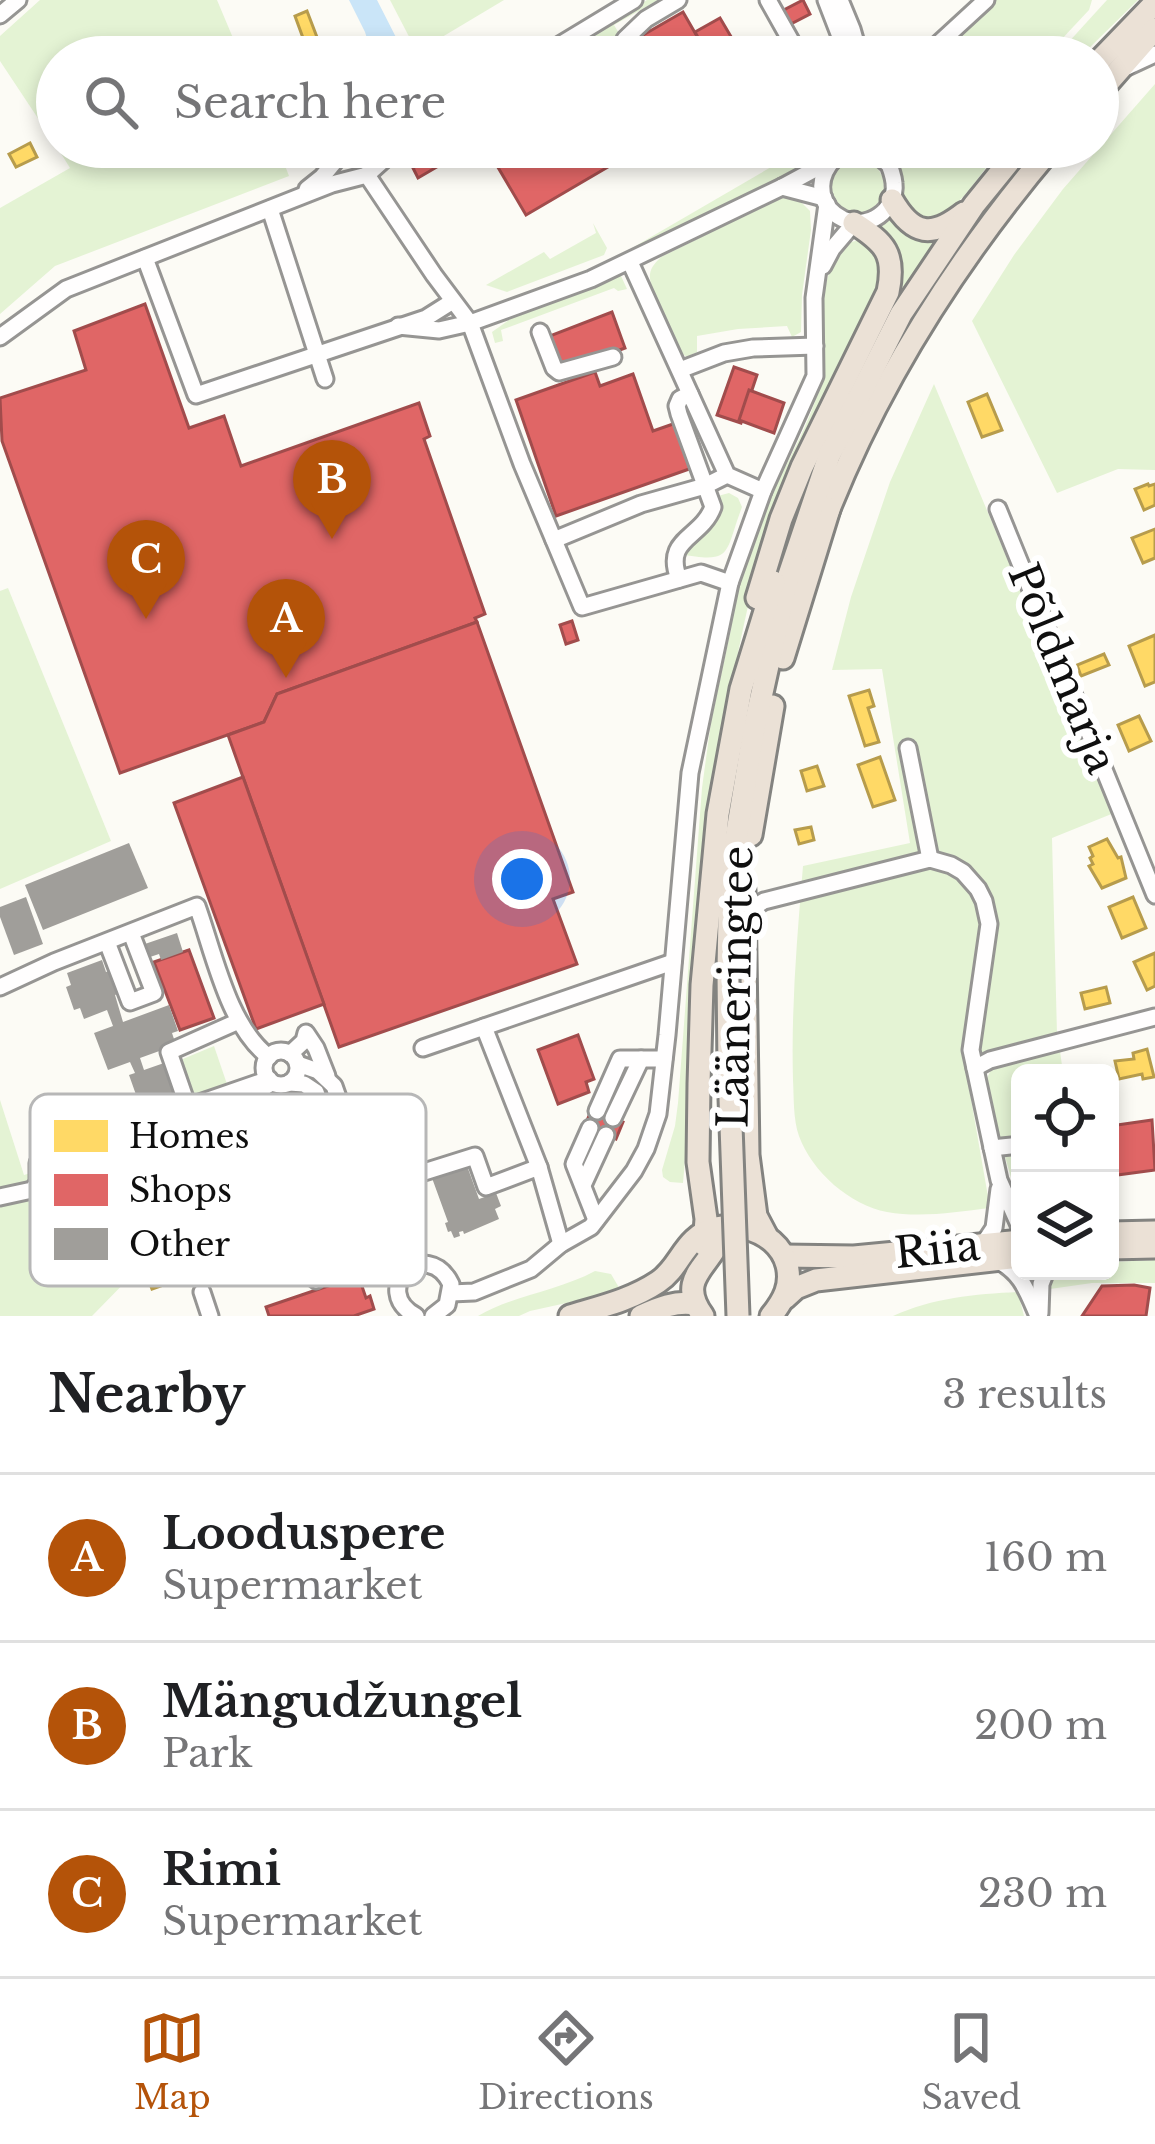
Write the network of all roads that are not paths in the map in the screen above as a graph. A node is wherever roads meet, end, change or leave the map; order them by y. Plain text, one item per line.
1 (18, 0) edge
2 (634, 0) edge
3 (678, 0) edge
4 (768, 0) edge
5 (826, 0) edge
6 (840, 0) edge
7 (986, 0) edge
8 (1155, 3) edge
9 (0, 15) edge
10 (1155, 29) edge
11 (575, 36) edge
12 (628, 36) edge
13 (788, 36) edge
14 (845, 36) edge
15 (849, 36) edge
16 (947, 36) edge
17 (1119, 51) edge
18 (1155, 54) edge
19 (1119, 57) edge
20 (1119, 63) edge
21 (330, 168) edge
22 (343, 168) edge
23 (370, 168) edge
24 (373, 168) edge
25 (816, 168) edge
26 (830, 168) edge
27 (889, 168) edge
28 (1005, 168) edge
29 (1035, 168) edge
30 (360, 176) junction
31 (782, 188) junction
32 (892, 200) junction
33 (825, 201) junction
34 (290, 202) junction
35 (974, 206) junction
36 (270, 209) junction
37 (854, 223) junction
38 (145, 258) junction
39 (630, 262) junction
40 (819, 274) junction
41 (453, 301) junction
42 (470, 323) junction
43 (398, 326) junction
44 (540, 332) dead end
45 (0, 337) edge
46 (815, 346) junction
47 (316, 354) junction
48 (613, 357) dead end
49 (680, 370) junction
50 (325, 379) dead end
51 (690, 394) junction
52 (829, 456) junction
53 (728, 475) junction
54 (705, 486) junction
55 (763, 491) junction
56 (829, 509) junction
57 (998, 509) dead end
58 (554, 540) junction
59 (679, 579) junction
60 (730, 583) junction
61 (770, 661) junction
62 (741, 689) junction
63 (908, 748) dead end
64 (931, 859) junction
65 (1155, 895) edge
66 (131, 932) junction
67 (107, 942) junction
68 (673, 962) junction
69 (736, 974) junction
70 (0, 988) edge
71 (1155, 1018) edge
72 (239, 1021) junction
73 (484, 1027) junction
74 (422, 1048) dead end
75 (269, 1057) junction
76 (294, 1059) junction
77 (664, 1060) junction
78 (975, 1068) junction
79 (328, 1078) junction
80 (277, 1082) junction
81 (184, 1094) edge
82 (234, 1094) edge
83 (258, 1094) edge
84 (317, 1094) edge
85 (337, 1094) edge
86 (1011, 1146) edge
87 (992, 1148) junction
88 (539, 1167) junction
89 (426, 1172) edge
90 (999, 1180) junction
91 (30, 1190) edge
92 (0, 1197) edge
93 (1011, 1207) edge
94 (596, 1220) junction
95 (1155, 1232) edge
96 (1119, 1233) edge
97 (766, 1235) junction
98 (709, 1236) junction
99 (561, 1244) junction
100 (1011, 1244) edge
101 (1155, 1247) edge
102 (1119, 1249) edge
103 (989, 1253) junction
104 (1011, 1256) edge
105 (782, 1262) junction
106 (426, 1265) edge
107 (856, 1267) junction
108 (685, 1271) junction
109 (1043, 1280) edge
110 (399, 1286) edge
111 (202, 1292) dead end
112 (451, 1293) junction
113 (620, 1301) junction
114 (693, 1310) edge
115 (780, 1310) edge
116 (409, 1313) edge
117 (439, 1314) edge
118 (210, 1316) edge
119 (570, 1316) edge
120 (641, 1316) edge
121 (660, 1316) edge
122 (738, 1316) edge
123 (756, 1316) edge
124 (1039, 1316) edge

1 - 9 street
2 - 11 street
3 - 12 street
4 - 13 street
5 - 14 street
6 - 15 street
7 - 16 street
8 - 17 highway
10 - 19 highway
18 - 20 street
21 - 34 street
22 - 30 street
23 - 30 street
24 - 30 street
25 - 31 street
26 - 33 street
27 - 32 street
28 - 35 highway, Lääneringtee
29 - 56 highway, Lääneringtee
30 - 34 street
30 - 41 street
31 - 33 street
31 - 39 street
32 - 35 highway
32 - 37 street
33 - 37 street
33 - 40 street
34 - 36 street
35 - 52 highway, Lääneringtee
36 - 38 street
36 - 47 street
37 - 40 street
37 - 62 highway
38 - 45 street
38 - 47 street
39 - 42 street
39 - 49 street
40 - 46 street
41 - 42 street
41 - 43 street
42 - 43 street
42 - 58 street
43 - 47 street
44 - 48 street
46 - 49 street
46 - 55 street
47 - 50 street
49 - 51 street
51 - 53 street
51 - 54 street
52 - 61 highway, Lääneringtee
52 - 62 highway
53 - 54 street
53 - 55 street
54 - 58 street
54 - 59 street
55 - 60 street
56 - 61 highway, Lääneringtee
56 - 69 highway
57 - 65 street, Põldmarja
58 - 59 street
59 - 60 street
60 - 68 street
61 - 69 highway, Lääneringtee
62 - 98 highway
63 - 64 street
64 - 69 street
64 - 78 street
66 - 67 street
66 - 67 street
66 - 72 street
67 - 70 street
68 - 73 street
68 - 77 street
69 - 97 highway
69 - 122 highway, Lääneringtee, bridge
71 - 78 street
72 - 75 street
72 - 81 street
73 - 74 street
73 - 88 street
75 - 76 street
75 - 80 street
76 - 79 street
76 - 79 street
76 - 80 street
77 - 94 street
77 - 94 street
78 - 87 street
79 - 85 street
80 - 82 street
80 - 83 street
80 - 84 street
86 - 87 street
87 - 90 street
88 - 89 street
88 - 99 street
90 - 93 street
90 - 103 street
91 - 92 street
94 - 99 street
95 - 96 highway
97 - 98 highway
97 - 105 highway
98 - 105 highway
98 - 108 highway
98 - 113 highway
98 - 114 highway
99 - 112 street
100 - 103 highway, Riia
101 - 102 highway
103 - 104 highway, Riia
103 - 107 highway, Riia
103 - 124 street
105 - 107 highway, Riia
105 - 115 highway
105 - 123 highway
106 - 112 street
107 - 115 highway, Riia
108 - 113 highway
108 - 114 highway
109 - 124 street
110 - 116 street
111 - 118 street
112 - 117 street
113 - 119 highway
114 - 120 highway
114 - 121 highway

